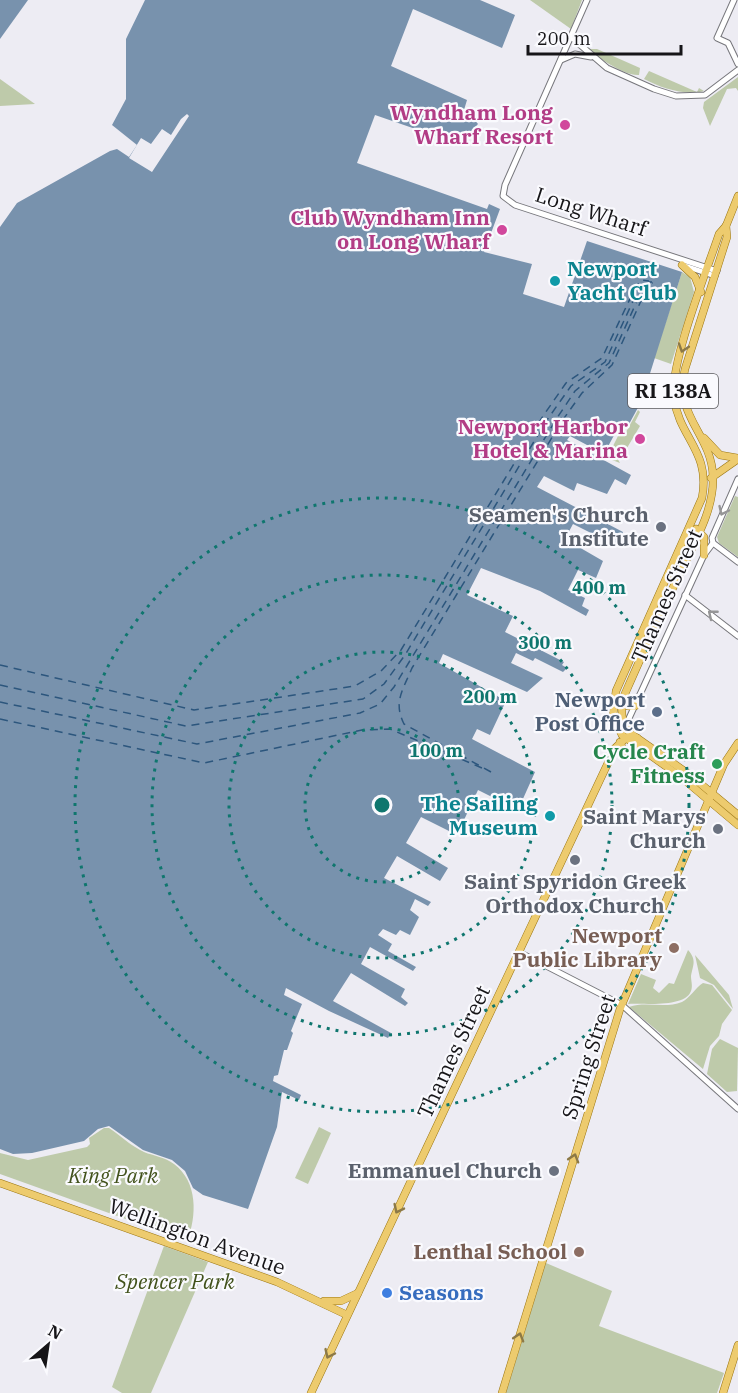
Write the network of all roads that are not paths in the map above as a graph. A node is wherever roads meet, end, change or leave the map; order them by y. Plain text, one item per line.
1 (587, 0) edge
2 (734, 0) edge
3 (571, 37) junction
4 (592, 58) junction
5 (560, 61) junction
6 (738, 64) edge
7 (738, 70) edge
8 (738, 196) edge
9 (726, 226) junction
10 (672, 256) junction
11 (682, 265) junction
12 (707, 270) junction
13 (716, 273) junction
14 (701, 292) junction
15 (689, 418) junction
16 (738, 458) edge
17 (713, 476) junction
18 (738, 479) edge
19 (704, 487) junction
20 (691, 527) junction
21 (699, 530) junction
22 (713, 543) junction
23 (704, 555) junction
24 (738, 562) edge
25 (686, 595) junction
26 (738, 636) edge
27 (615, 693) junction
28 (622, 703) junction
29 (635, 706) junction
30 (625, 727) junction
31 (637, 738) junction
32 (623, 741) junction
33 (738, 743) edge
34 (644, 747) junction
35 (711, 797) junction
36 (738, 815) edge
37 (738, 825) edge
38 (519, 952) junction
39 (622, 1005) junction
40 (738, 1109) edge
41 (0, 1183) edge
42 (358, 1293) junction
43 (316, 1300) junction
44 (347, 1315) junction
45 (738, 1345) edge
46 (311, 1393) edge
47 (502, 1393) edge
48 (723, 1393) edge

1 - 3 street
2 - 6 street
3 - 4 street
3 - 5 street
4 - 5 street
4 - 7 street
5 - 10 street, Long Wharf
8 - 9 main road, RI 138A
9 - 12 main road, RI 138A
9 - 13 main road, RI 138A
10 - 11 street, Long Wharf
10 - 12 street, Long Wharf
11 - 12 street, Long Wharf
11 - 14 main road
12 - 13 street, Long Wharf
12 - 14 main road, RI 138A
13 - 15 main road, RI 138A
14 -> 19 main road, RI 138A
15 - 16 main road
15 - 17 main road, RI 138A
16 - 17 main road
17 - 19 main road
17 - 21 main road, RI 138A
18 -> 22 street, Thames Street
19 - 20 main road, RI 138A
20 - 21 main road
20 - 27 main road, RI 138A
21 - 23 main road
21 - 28 main road, RI 138A
22 - 23 street, Thames Street
22 - 24 street
23 - 25 street, Thames Street
26 -> 25 street
25 - 29 street, Thames Street
27 - 28 main road
27 - 32 main road, RI 138A
28 - 29 main road
28 - 30 main road
29 - 30 street, Thames Street
30 - 31 main road
31 - 32 main road
31 - 34 main road
32 - 34 main road
32 - 34 main road
32 - 38 main road, Thames Street
33 - 35 main road, Spring Street
34 - 35 main road
35 - 36 main road
35 - 37 main road
35 - 39 main road, Spring Street
38 - 39 street
38 -> 42 main road, Thames Street
39 - 40 street
47 -> 39 main road, Spring Street
41 - 43 main road, Wellington Avenue
42 - 43 main road
42 - 44 main road, Thames Street
43 - 44 main road, Wellington Avenue
44 -> 46 main road, Thames Street
45 - 48 main road

